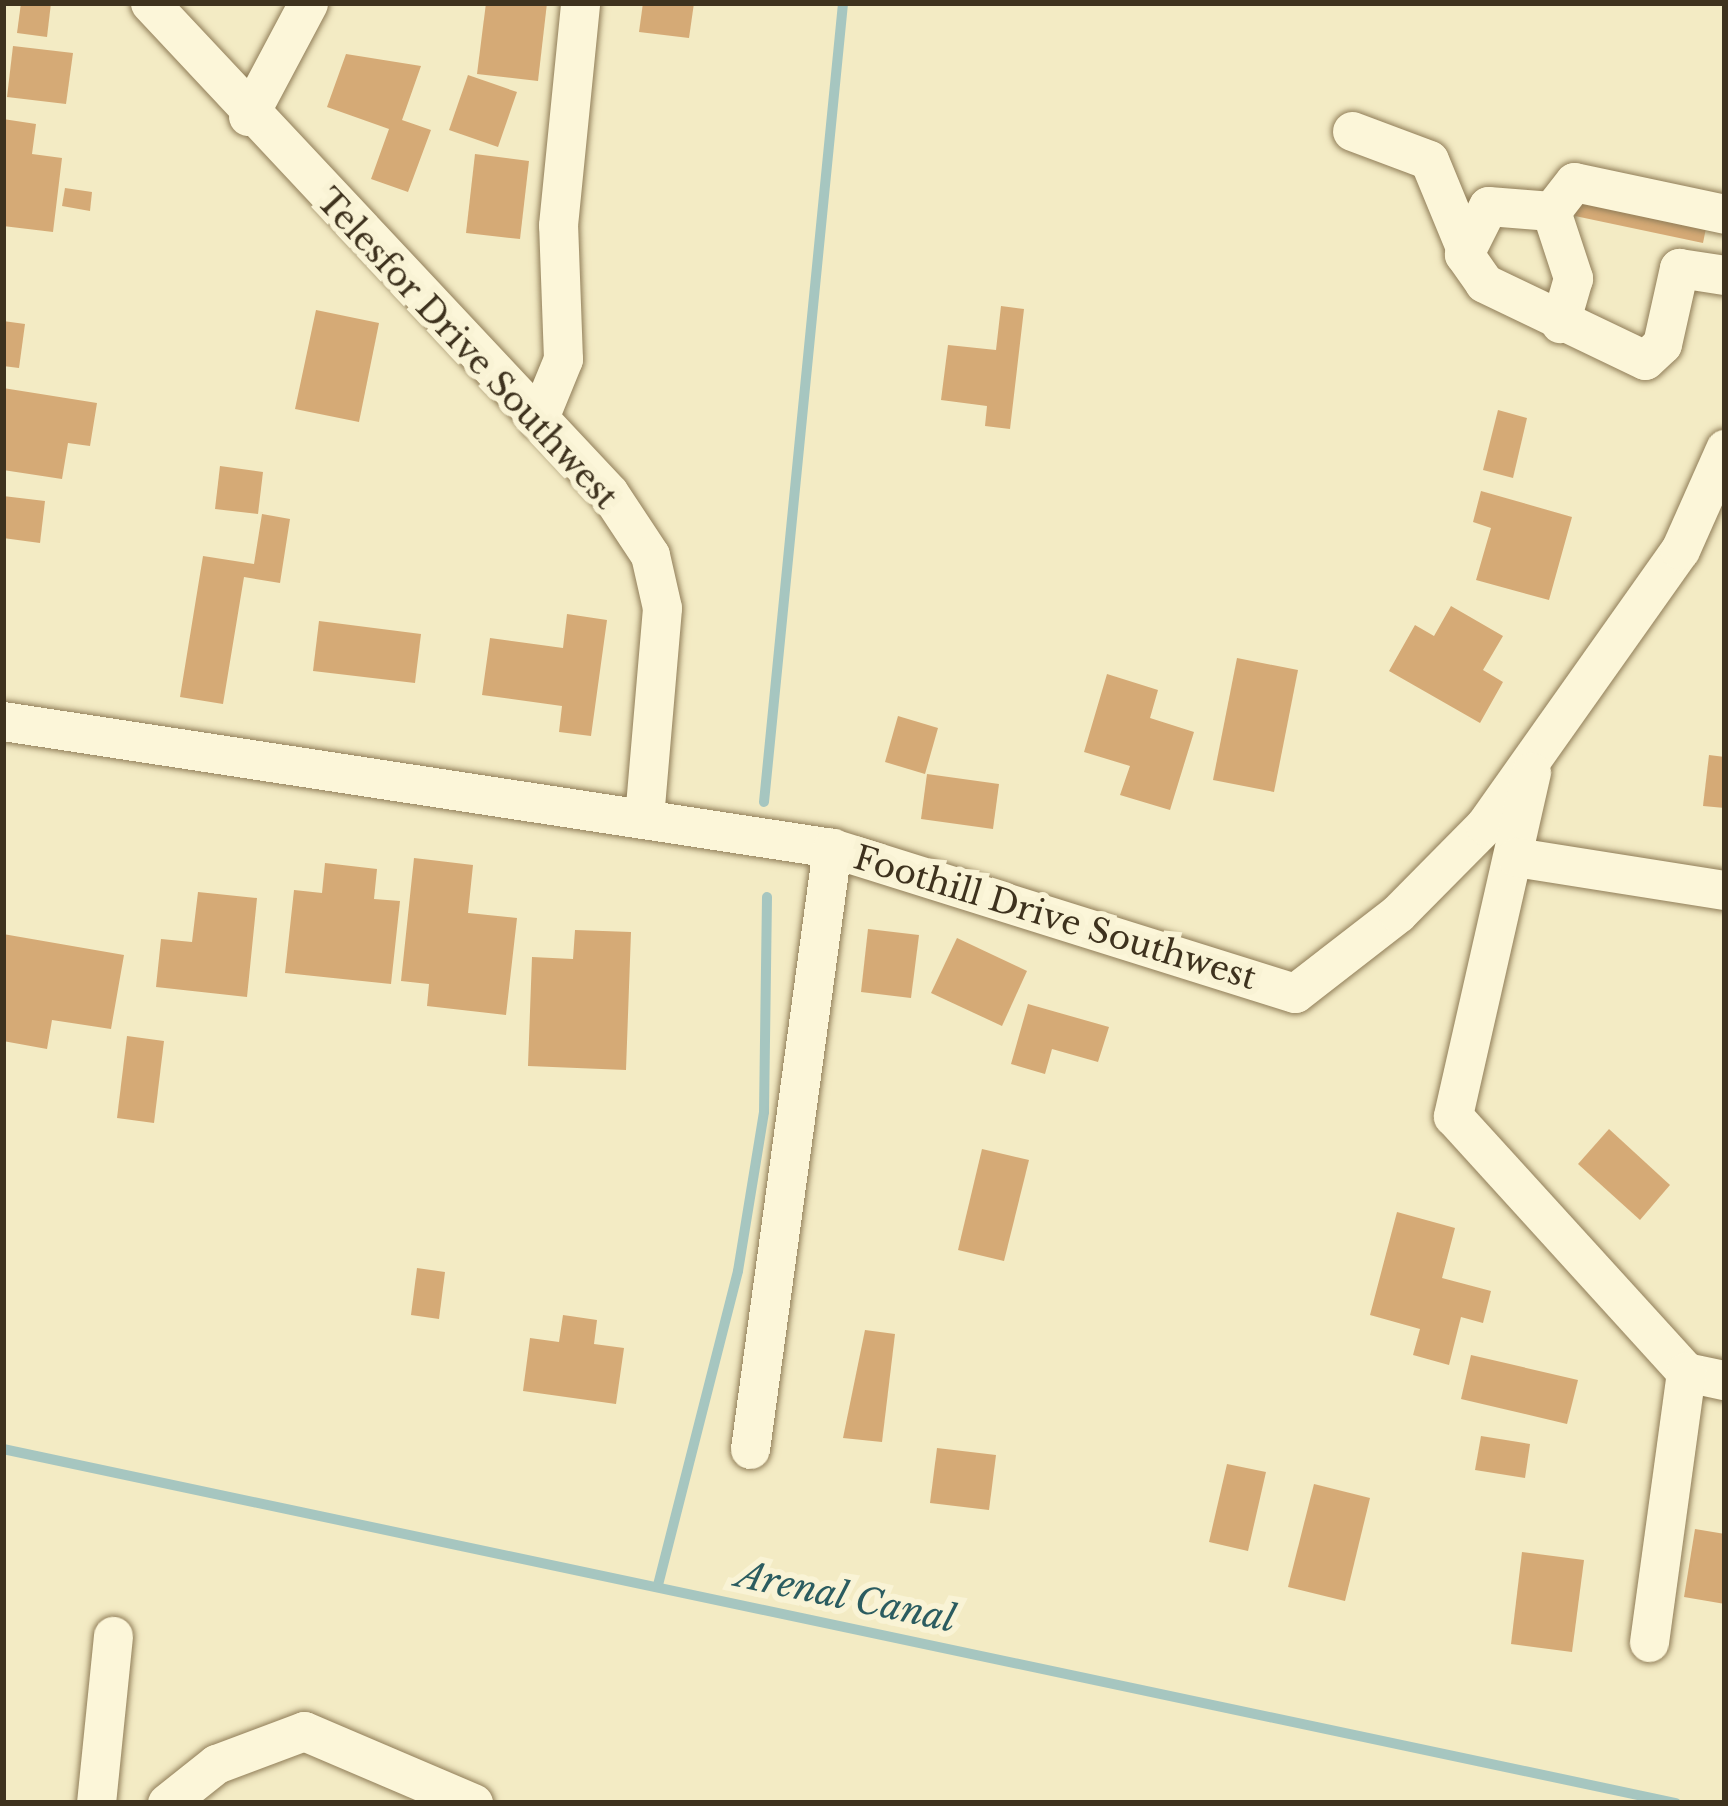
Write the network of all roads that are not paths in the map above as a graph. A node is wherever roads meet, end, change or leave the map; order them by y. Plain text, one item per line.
1 (151, 3) edge
2 (308, 3) edge
3 (580, 3) edge
4 (248, 116) junction
5 (1352, 131) dead end
6 (1551, 211) junction
7 (1725, 214) edge
8 (1465, 245) junction
9 (1725, 275) edge
10 (1560, 323) junction
11 (538, 420) junction
12 (1725, 449) edge
13 (3, 721) edge
14 (1533, 761) junction
15 (644, 818) junction
16 (832, 848) junction
17 (1516, 857) junction
18 (1725, 890) edge
19 (1706, 1376) edge
20 (751, 1449) dead end
21 (112, 1636) dead end
22 (1649, 1642) dead end
23 (96, 1803) edge
24 (167, 1803) edge
25 (473, 1803) edge

1 - 4 street, Telesfor Drive Southwest
2 - 4 street
3 - 11 street
4 - 11 street, Telesfor Drive Southwest
5 - 8 street
6 - 7 street
6 - 8 street
6 - 10 street
8 - 10 street
9 - 10 street
11 - 15 street, Telesfor Drive Southwest
12 - 14 street, Foothill Drive Southwest
13 - 15 street
14 - 16 street, Foothill Drive Southwest
14 - 17 street
15 - 16 street
16 - 20 street
17 - 18 street
17 - 19 street
19 - 22 street
21 - 23 street
24 - 25 street

